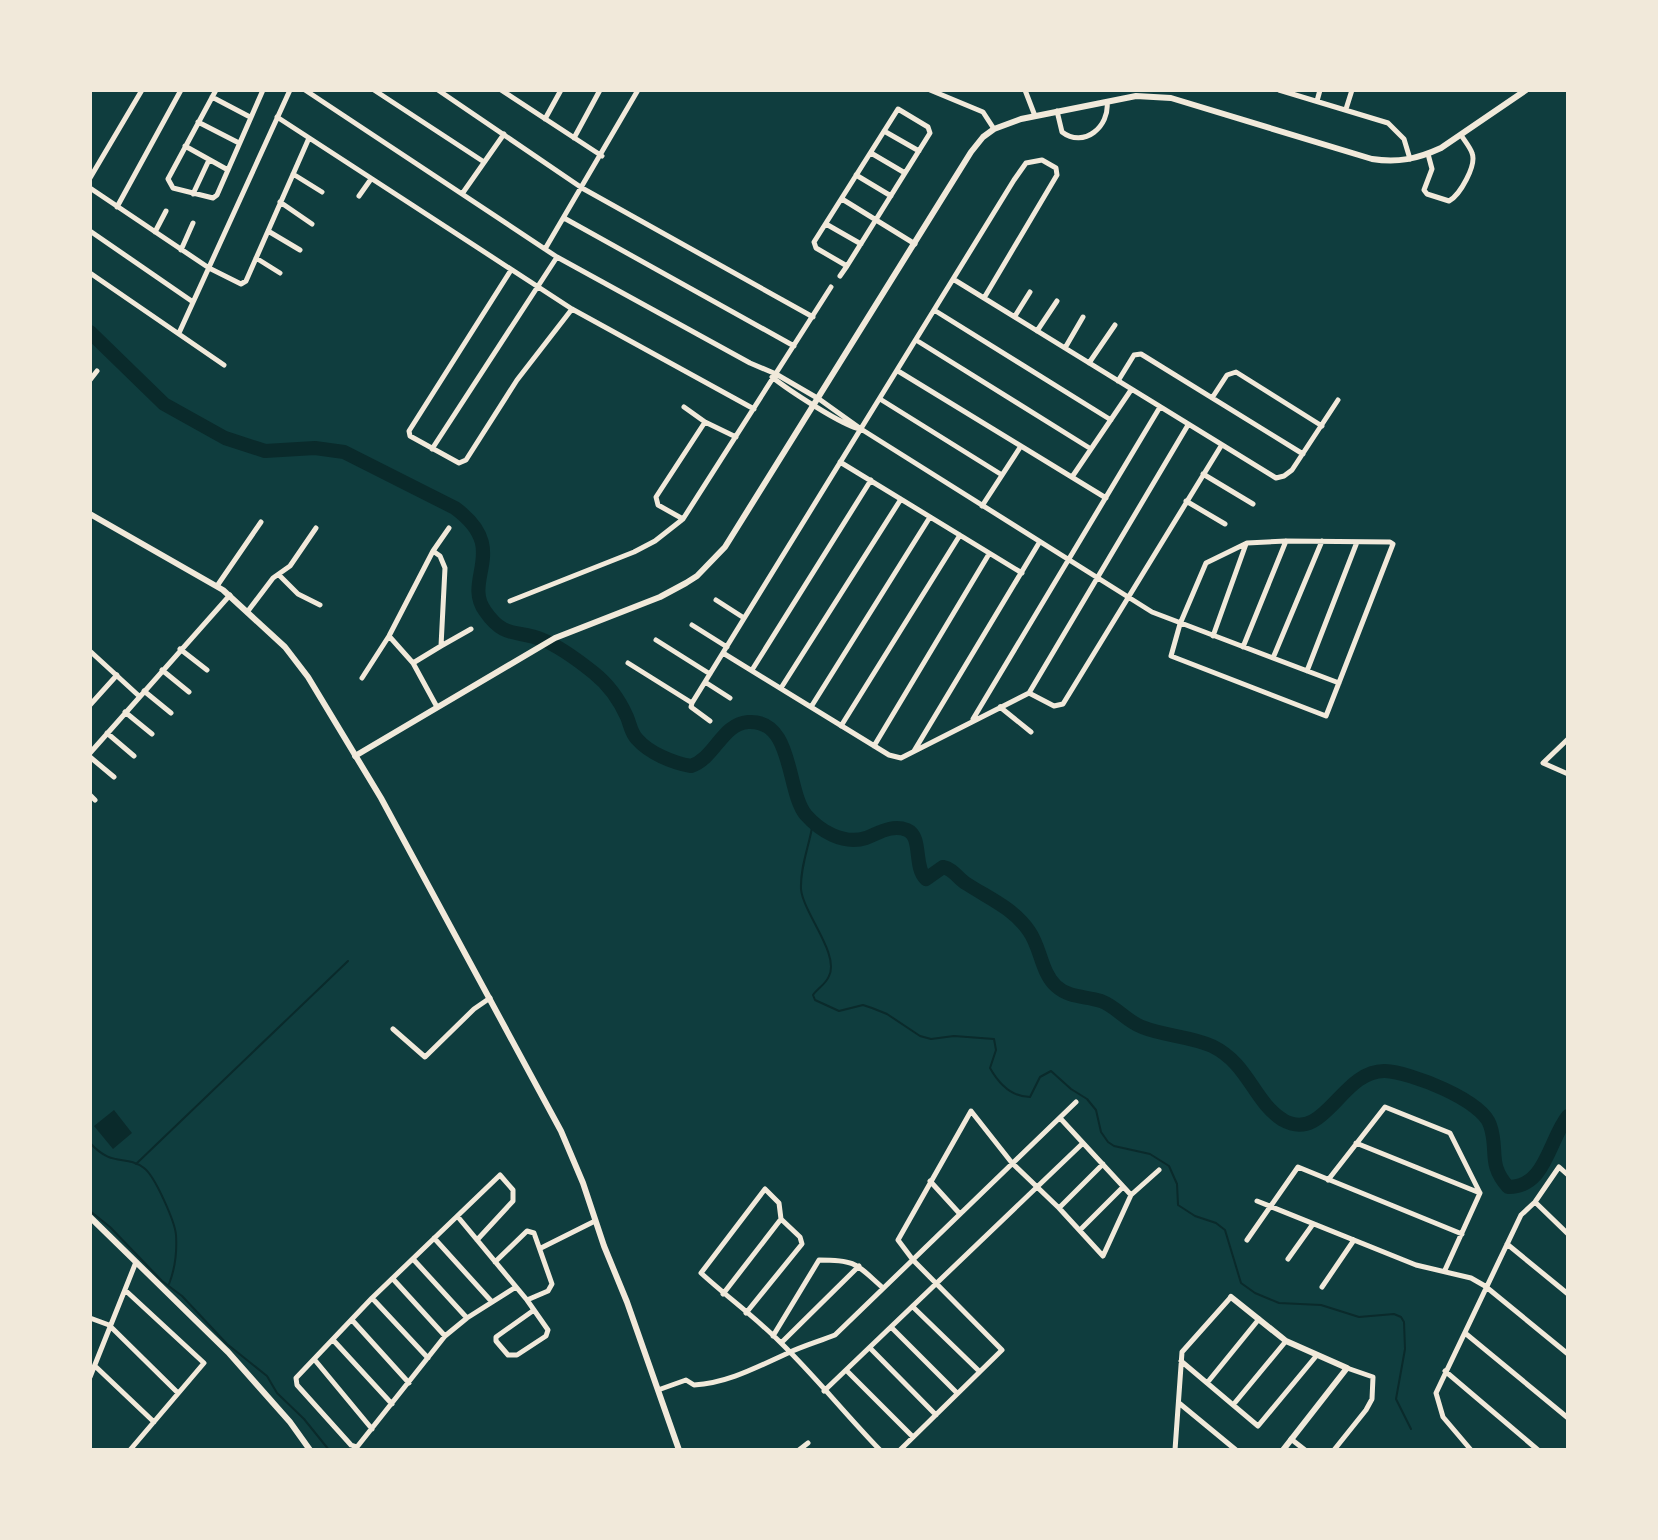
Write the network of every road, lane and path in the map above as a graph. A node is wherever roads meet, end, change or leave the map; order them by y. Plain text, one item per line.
1 (142, 90) edge
2 (181, 90) edge
3 (216, 90) edge
4 (262, 90) edge
5 (290, 90) edge
6 (305, 90) edge
7 (374, 90) edge
8 (438, 90) edge
9 (503, 90) edge
10 (561, 90) edge
11 (600, 90) edge
12 (638, 90) edge
13 (930, 90) edge
14 (1025, 90) edge
15 (1279, 90) edge
16 (1320, 90) edge
17 (1352, 90) edge
18 (1526, 90) edge
19 (1163, 93) edge
20 (212, 97) junction
21 (1107, 101) junction
22 (1317, 101) junction
23 (1346, 109) junction
24 (1057, 111) junction
25 (1035, 116) junction
26 (250, 117) junction
27 (277, 117) junction
28 (545, 119) junction
29 (198, 122) junction
30 (994, 129) junction
31 (884, 131) junction
32 (504, 134) junction
33 (1461, 135) junction
34 (309, 138) junction
35 (574, 138) junction
36 (239, 143) junction
37 (185, 146) junction
38 (919, 151) junction
39 (871, 153) junction
40 (1428, 154) junction
41 (602, 156) junction
42 (1410, 159) junction
43 (209, 160) junction
44 (484, 162) junction
45 (228, 170) junction
46 (905, 173) junction
47 (293, 174) junction
48 (856, 175) junction
49 (90, 178) edge
50 (371, 179) junction
51 (90, 188) edge
52 (582, 188) junction
53 (322, 192) dead end
54 (193, 194) junction
55 (462, 194) junction
56 (359, 196) dead end
57 (891, 196) junction
58 (842, 199) junction
59 (280, 202) junction
60 (117, 207) junction
61 (166, 211) dead end
62 (564, 218) junction
63 (876, 220) junction
64 (193, 223) dead end
65 (312, 224) dead end
66 (826, 224) junction
67 (90, 231) edge
68 (268, 231) junction
69 (155, 232) junction
70 (861, 244) junction
71 (915, 244) junction
72 (545, 249) junction
73 (181, 250) junction
74 (300, 250) dead end
75 (557, 257) junction
76 (256, 258) junction
77 (847, 266) junction
78 (209, 268) junction
79 (511, 270) junction
80 (90, 273) edge
81 (280, 273) dead end
82 (840, 276) dead end
83 (953, 279) junction
84 (537, 287) junction
85 (831, 287) dead end
86 (1030, 292) dead end
87 (984, 298) junction
88 (1057, 301) dead end
89 (193, 302) junction
90 (572, 309) junction
91 (934, 310) junction
92 (1015, 316) junction
93 (813, 317) junction
94 (1083, 317) dead end
95 (1115, 325) dead end
96 (1037, 331) junction
97 (179, 333) junction
98 (916, 340) junction
99 (794, 346) junction
100 (1065, 348) junction
101 (1089, 363) junction
102 (224, 365) dead end
103 (97, 371) dead end
104 (898, 371) junction
105 (773, 375) junction
106 (90, 380) edge
107 (1118, 381) junction
108 (1131, 390) junction
109 (1212, 398) junction
110 (880, 399) junction
111 (1338, 400) dead end
112 (817, 402) junction
113 (684, 407) dead end
114 (1160, 407) junction
115 (754, 409) junction
116 (1111, 420) junction
117 (705, 422) junction
118 (1188, 425) junction
119 (1322, 426) junction
120 (861, 429) junction
121 (736, 437) junction
122 (1021, 446) junction
123 (1221, 446) junction
124 (432, 449) junction
125 (1091, 449) junction
126 (1303, 454) junction
127 (840, 462) junction
128 (1203, 474) junction
129 (1002, 475) junction
130 (1072, 477) junction
131 (871, 480) junction
132 (1106, 498) junction
133 (901, 499) junction
134 (1186, 501) junction
135 (1253, 504) dead end
136 (982, 506) junction
137 (90, 514) edge
138 (930, 517) junction
139 (683, 519) junction
140 (261, 522) dead end
141 (1225, 524) dead end
142 (316, 528) dead end
143 (449, 528) dead end
144 (960, 535) junction
145 (1286, 541) junction
146 (1322, 541) junction
147 (1357, 542) junction
148 (1039, 543) junction
149 (1247, 543) junction
150 (433, 551) junction
151 (989, 554) junction
152 (1068, 561) junction
153 (1022, 573) junction
154 (279, 575) junction
155 (1097, 579) junction
156 (217, 586) junction
157 (230, 595) junction
158 (1126, 597) junction
159 (716, 600) dead end
160 (510, 601) dead end
161 (320, 605) dead end
162 (248, 611) junction
163 (744, 618) junction
164 (1180, 624) junction
165 (692, 625) dead end
166 (471, 629) dead end
167 (389, 636) junction
168 (1213, 636) junction
169 (656, 640) dead end
170 (441, 646) junction
171 (1243, 647) junction
172 (180, 649) junction
173 (725, 650) junction
174 (91, 652) edge
175 (1273, 658) junction
176 (413, 663) junction
177 (628, 663) dead end
178 (162, 670) junction
179 (207, 670) dead end
180 (752, 670) junction
181 (1307, 671) junction
182 (710, 674) junction
183 (117, 675) junction
184 (362, 678) dead end
185 (705, 682) junction
186 (1339, 683) junction
187 (781, 688) junction
188 (90, 689) edge
189 (144, 690) junction
190 (189, 692) dead end
191 (1029, 693) junction
192 (98, 696) junction
193 (139, 696) junction
194 (730, 698) dead end
195 (692, 703) junction
196 (90, 705) edge
197 (437, 707) junction
198 (811, 707) junction
199 (1000, 707) junction
200 (125, 712) junction
201 (171, 713) dead end
202 (710, 721) dead end
203 (972, 722) junction
204 (841, 726) junction
205 (1031, 732) dead end
206 (107, 733) junction
207 (152, 734) dead end
208 (1568, 739) edge
209 (874, 746) junction
210 (914, 751) junction
211 (90, 755) edge
212 (134, 756) dead end
213 (355, 756) junction
214 (1568, 774) edge
215 (114, 777) dead end
216 (490, 998) junction
217 (393, 1029) dead end
218 (1076, 1102) dead end
219 (1060, 1118) junction
220 (1083, 1143) junction
221 (1356, 1143) junction
222 (1012, 1163) junction
223 (1103, 1164) junction
224 (1159, 1170) dead end
225 (1568, 1175) edge
226 (1328, 1180) junction
227 (930, 1181) junction
228 (1038, 1187) junction
229 (1123, 1187) junction
230 (1480, 1193) junction
231 (1131, 1195) junction
232 (1257, 1201) dead end
233 (1535, 1202) junction
234 (1270, 1206) junction
235 (1059, 1208) junction
236 (960, 1214) junction
237 (90, 1217) edge
238 (458, 1217) junction
239 (781, 1219) junction
240 (595, 1221) junction
241 (1313, 1224) junction
242 (1080, 1230) junction
243 (1462, 1234) junction
244 (1568, 1234) edge
245 (434, 1238) junction
246 (477, 1240) junction
247 (1247, 1240) dead end
248 (1354, 1240) junction
249 (1507, 1244) junction
250 (541, 1248) junction
251 (413, 1259) junction
252 (1288, 1259) dead end
253 (913, 1260) junction
254 (136, 1262) junction
255 (495, 1262) junction
256 (859, 1266) junction
257 (1445, 1270) junction
258 (393, 1279) junction
259 (936, 1283) junction
260 (1485, 1286) junction
261 (516, 1287) junction
262 (1322, 1287) dead end
263 (883, 1289) junction
264 (125, 1290) junction
265 (723, 1294) junction
266 (1568, 1294) edge
267 (1231, 1297) joint
268 (372, 1298) junction
269 (527, 1300) junction
270 (492, 1302) junction
271 (913, 1307) junction
272 (534, 1310) junction
273 (746, 1313) junction
274 (90, 1318) edge
275 (467, 1318) junction
276 (1259, 1319) junction
277 (352, 1320) junction
278 (109, 1325) junction
279 (892, 1328) junction
280 (1465, 1333) junction
281 (445, 1336) junction
282 (773, 1336) junction
283 (334, 1341) junction
284 (1286, 1341) junction
285 (781, 1343) junction
286 (870, 1348) junction
287 (789, 1353) junction
288 (1568, 1354) edge
289 (1317, 1355) junction
290 (428, 1358) junction
291 (314, 1359) junction
292 (1181, 1361) junction
293 (95, 1366) junction
294 (1347, 1368) junction
295 (846, 1370) junction
296 (979, 1371) junction
297 (1445, 1371) junction
298 (90, 1377) edge
299 (409, 1383) junction
300 (1207, 1383) junction
301 (658, 1390) junction
302 (824, 1391) junction
303 (178, 1393) junction
304 (957, 1393) junction
305 (1179, 1403) junction
306 (392, 1404) junction
307 (1233, 1405) junction
308 (936, 1415) junction
309 (1568, 1418) edge
310 (154, 1422) junction
311 (372, 1429) junction
312 (913, 1437) junction
313 (1291, 1439) junction
314 (808, 1443) dead end
315 (1176, 1447) edge
316 (130, 1450) edge
317 (310, 1450) edge
318 (679, 1450) edge
319 (799, 1450) edge
320 (880, 1450) edge
321 (900, 1450) edge
322 (1184, 1450) edge
323 (1236, 1450) edge
324 (1283, 1450) edge
325 (1305, 1450) edge
326 (1334, 1450) edge
327 (1471, 1450) edge
328 (1538, 1450) edge

1 - 49 street
2 - 60 street
3 - 20 street
4 - 26 street
5 - 27 street
6 - 55 street
7 - 44 street
8 - 32 street
9 - 28 street
10 - 28 street
11 - 35 street
12 - 41 street
13 - 30 street
14 - 25 street
15 - 22 street
16 - 22 street
17 - 23 street
18 - 33 street
19 - 21 street
19 - 42 street
20 - 26 street
20 - 29 street
21 - 24 street
21 - 24 street
22 - 23 street
23 - 42 street
24 - 25 street
25 - 30 street
26 - 36 street
27 - 34 street
27 - 78 street
28 - 35 street
29 - 36 street
29 - 37 street
30 - 71 street
31 - 38 street
31 - 38 street
31 - 39 street
32 - 44 street
32 - 52 street
33 - 40 street
33 - 40 street
34 - 47 street
34 - 50 street
35 - 41 street
36 - 45 street
37 - 43 street
37 - 54 street
38 - 46 street
39 - 46 street
39 - 48 street
40 - 42 street
41 - 52 street
43 - 45 street
43 - 54 street
44 - 55 street
45 - 54 street
46 - 57 street
47 - 53 street
47 - 59 street
48 - 57 street
48 - 58 street
50 - 56 street
50 - 79 street
51 - 60 street
52 - 62 street
52 - 93 street
55 - 72 street
57 - 63 street
58 - 63 street
58 - 66 street
59 - 65 street
59 - 68 street
60 - 69 street
61 - 69 street
62 - 72 street
62 - 99 street
63 - 70 street
63 - 71 street
64 - 73 street
66 - 70 street
66 - 77 street
67 - 89 street
68 - 74 street
68 - 76 street
69 - 73 street
70 - 77 street
71 - 112 street
72 - 75 street
73 - 78 street
75 - 84 street
75 - 105 street
76 - 78 street
76 - 81 street
77 - 82 street
78 - 89 street
79 - 84 street
79 - 124 street
80 - 97 street
83 - 87 street
83 - 87 street
83 - 91 street
84 - 90 street
84 - 124 street
85 - 93 street
86 - 92 street
87 - 92 street
88 - 96 street
89 - 97 street
90 - 115 street
90 - 124 street
91 - 98 street
91 - 116 street
92 - 96 street
93 - 99 street
94 - 100 street
95 - 101 street
96 - 100 street
97 - 102 street
98 - 104 street
98 - 125 street
99 - 105 street
100 - 101 street
101 - 107 street
103 - 106 street
104 - 110 street
104 - 122 street
105 - 112 street
105 - 115 street
107 - 108 street
107 - 109 street
108 - 114 street
108 - 116 street
109 - 119 street
109 - 126 street
110 - 120 street
110 - 129 street
111 - 119 street
112 - 120 street
112 - 197 street
113 - 117 street
114 - 118 street
114 - 132 street
115 - 121 street
116 - 125 street
117 - 121 street
117 - 139 street
118 - 123 street
118 - 155 street
119 - 126 street
120 - 127 street
120 - 136 street
121 - 139 street
122 - 129 street
122 - 130 street
123 - 126 street
123 - 128 street
125 - 130 street
127 - 131 street
127 - 163 street
128 - 134 street
128 - 135 street
129 - 136 street
130 - 132 street
131 - 133 street
131 - 180 street
132 - 152 street
133 - 138 street
133 - 187 street
134 - 141 street
134 - 158 street
136 - 148 street
137 - 156 street
138 - 144 street
138 - 198 street
139 - 160 street
140 - 156 street
142 - 154 street
143 - 150 street
144 - 151 street
144 - 204 street
145 - 146 street
145 - 149 street
145 - 171 street
146 - 147 street
146 - 175 street
147 - 181 street
147 - 186 street
148 - 152 street
148 - 153 street
149 - 164 street
149 - 168 street
150 - 167 street
150 - 170 street
151 - 153 street
151 - 209 street
152 - 155 street
152 - 203 street
153 - 210 street
154 - 161 street
154 - 162 street
155 - 158 street
155 - 191 street
156 - 157 street
157 - 162 street
157 - 172 street
158 - 164 street
158 - 191 street
159 - 163 street
162 - 213 street
163 - 173 street
164 - 168 street
164 - 186 street
165 - 173 street
166 - 170 street
167 - 176 street
167 - 184 street
168 - 171 street
169 - 182 street
170 - 176 street
171 - 175 street
172 - 178 street
172 - 179 street
173 - 180 street
173 - 182 street
174 - 183 street
175 - 181 street
176 - 197 street
177 - 195 street
178 - 189 street
178 - 190 street
180 - 187 street
181 - 186 street
182 - 185 street
183 - 192 street
183 - 193 street
185 - 194 street
185 - 195 street
187 - 198 street
188 - 192 street
189 - 193 street
189 - 201 street
191 - 199 street
192 - 196 street
193 - 200 street
195 - 202 street
197 - 213 street
198 - 204 street
199 - 203 street
199 - 205 street
200 - 206 street
200 - 207 street
203 - 210 street
204 - 209 street
206 - 211 street
206 - 212 street
208 - 214 street
209 - 210 street
211 - 215 street
213 - 216 street
216 - 217 street
216 - 240 street
218 - 219 street
219 - 220 street
219 - 222 street
220 - 223 street
220 - 228 street
221 - 226 street
221 - 230 street
221 - 230 street
222 - 227 street
222 - 228 street
222 - 236 street
223 - 229 street
223 - 235 street
224 - 231 street
225 - 233 street
226 - 234 street
226 - 243 street
227 - 236 street
227 - 253 street
228 - 235 street
228 - 259 street
229 - 231 street
229 - 242 street
230 - 243 street
231 - 242 street
232 - 234 street
233 - 244 street
233 - 249 street
234 - 241 street
234 - 247 street
235 - 242 street
236 - 253 street
237 - 254 street
238 - 245 street
238 - 246 street
238 - 246 street
239 - 265 street
239 - 265 street
239 - 273 street
240 - 250 street
240 - 301 street
241 - 248 street
241 - 252 street
243 - 257 street
245 - 251 street
245 - 270 street
246 - 255 street
248 - 257 street
248 - 262 street
249 - 260 street
249 - 266 street
250 - 255 street
250 - 269 street
251 - 258 street
251 - 275 street
253 - 259 street
253 - 263 street
254 - 264 street
254 - 317 street
255 - 261 street
256 - 263 street
256 - 282 street
256 - 285 street
257 - 260 street
258 - 268 street
258 - 281 street
259 - 271 street
259 - 296 street
260 - 280 street
260 - 288 street
261 - 269 street
261 - 270 street
263 - 287 street
264 - 278 street
264 - 303 street
265 - 273 street
267 - 276 street
267 - 292 street
268 - 277 street
268 - 290 street
269 - 272 street
270 - 275 street
271 - 279 street
271 - 296 street
272 - 272 street
273 - 282 street
274 - 278 street
275 - 281 street
276 - 284 street
276 - 300 street
277 - 283 street
277 - 299 street
278 - 293 street
278 - 303 street
279 - 286 street
279 - 304 street
280 - 297 street
280 - 309 street
281 - 290 street
282 - 285 street
283 - 291 street
283 - 306 street
284 - 289 street
284 - 307 street
285 - 287 street
286 - 295 street
286 - 308 street
287 - 301 street
287 - 302 street
289 - 294 street
289 - 307 street
290 - 299 street
291 - 311 street
291 - 311 street
292 - 300 street
292 - 305 street
293 - 298 street
293 - 310 street
294 - 313 street
294 - 326 street
295 - 302 street
295 - 312 street
296 - 304 street
297 - 327 street
297 - 328 street
299 - 306 street
300 - 307 street
301 - 318 street
302 - 320 street
303 - 310 street
304 - 308 street
305 - 315 street
305 - 323 street
306 - 311 street
308 - 312 street
310 - 316 street
312 - 321 street
313 - 324 street
313 - 325 street
314 - 319 street
315 - 322 street

